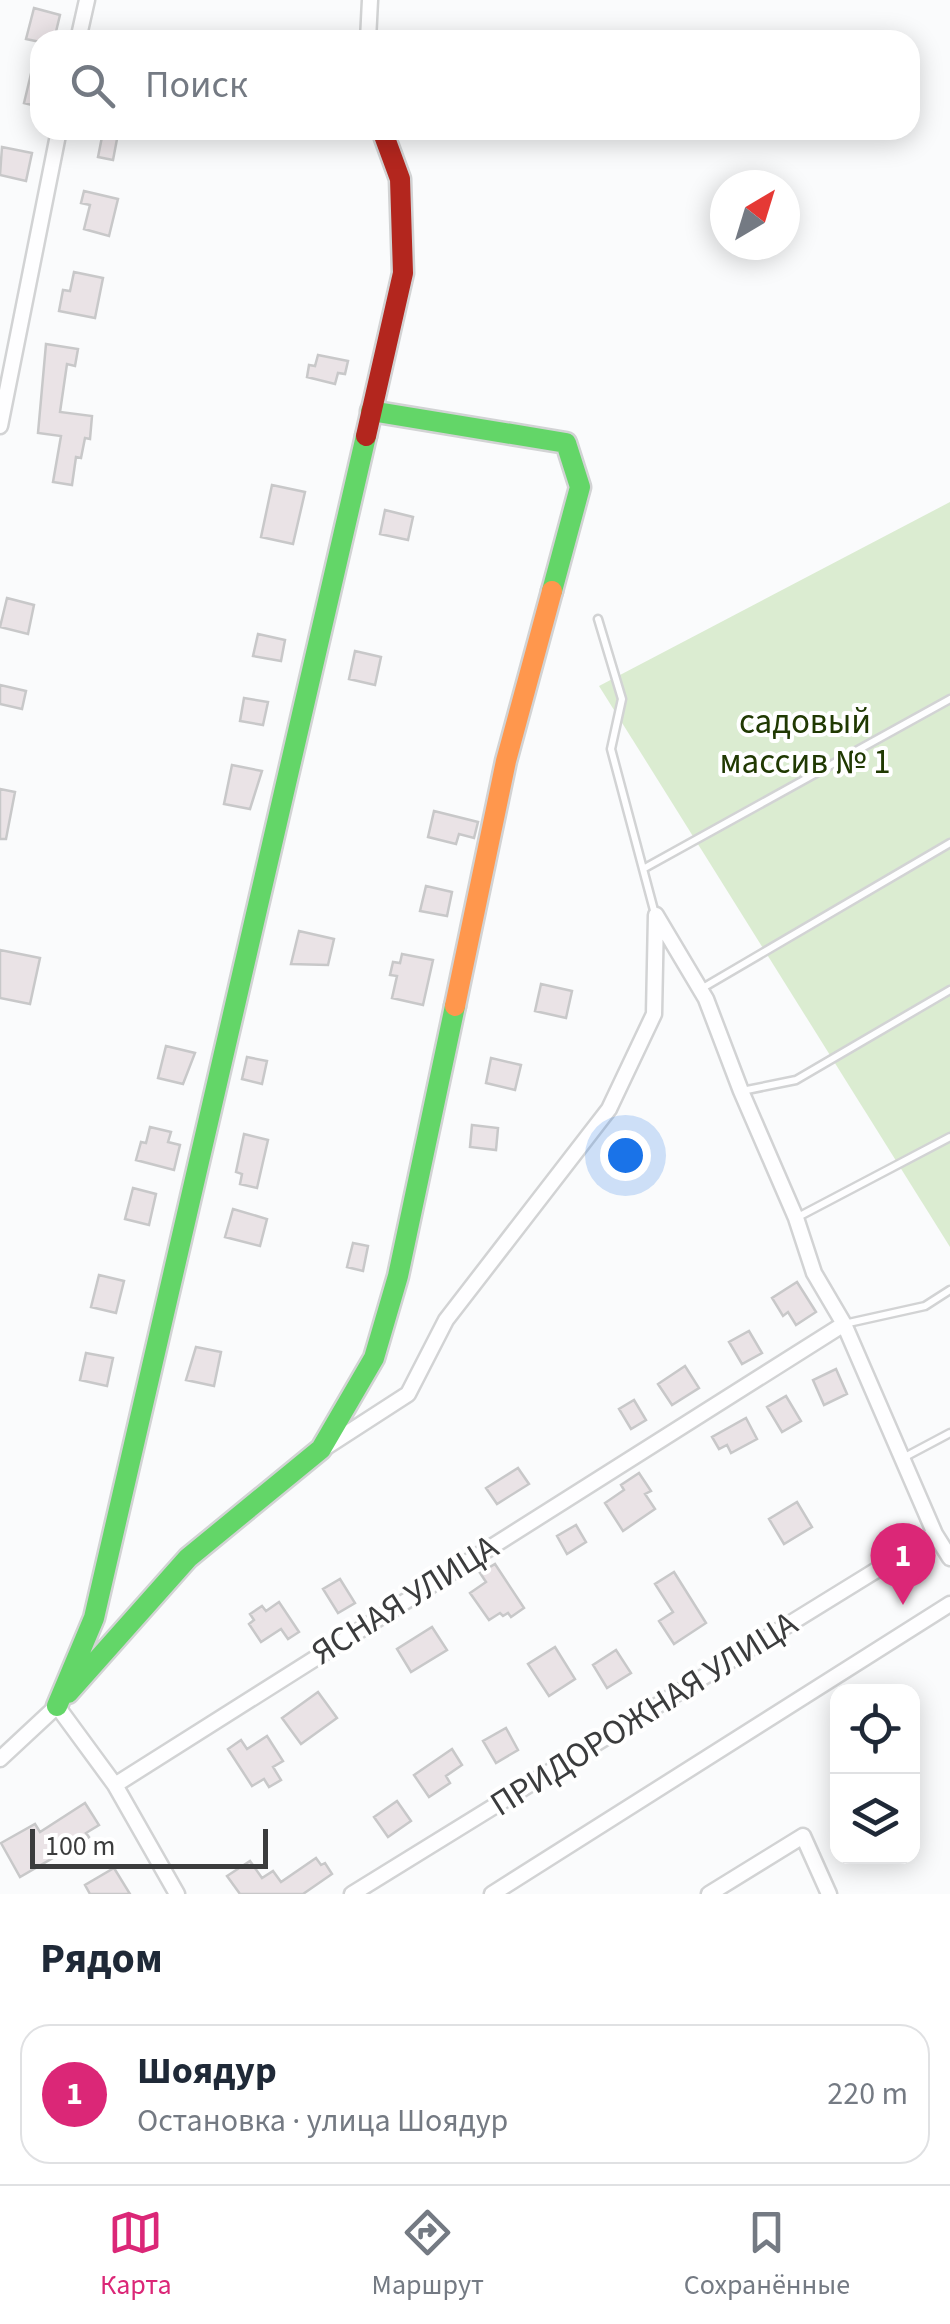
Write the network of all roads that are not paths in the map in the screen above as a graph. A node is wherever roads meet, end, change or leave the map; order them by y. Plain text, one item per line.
1 (87, 0) edge
2 (370, 0) edge
3 (80, 30) edge
4 (368, 30) edge
5 (57, 140) edge
6 (386, 140) edge
7 (371, 411) junction
8 (0, 426) edge
9 (598, 619) dead end
10 (950, 699) edge
11 (950, 843) edge
12 (642, 869) junction
13 (656, 915) junction
14 (700, 989) junction
15 (950, 990) edge
16 (740, 1091) junction
17 (950, 1137) edge
18 (796, 1218) junction
19 (950, 1290) edge
20 (844, 1324) junction
21 (950, 1432) edge
22 (322, 1450) junction
23 (902, 1458) junction
24 (935, 1534) junction
25 (950, 1558) edge
26 (947, 1611) edge
27 (57, 1706) junction
28 (0, 1759) edge
29 (115, 1784) junction
30 (178, 1894) edge
31 (352, 1894) edge
32 (492, 1894) edge
33 (710, 1894) edge
34 (828, 1894) edge

1 - 3 street
2 - 4 street
5 - 8 street
6 - 7 street
7 - 22 street
7 - 27 street
9 - 12 lane
10 - 12 lane
11 - 14 lane
12 - 13 lane
13 - 14 street
13 - 22 street
14 - 16 street
15 - 16 lane
16 - 18 street
17 - 18 lane
18 - 20 street
19 - 20 lane
20 - 23 street
20 - 29 street, ЯСНАЯ УЛИЦА
21 - 23 lane
22 - 27 street
23 - 24 street
24 - 25 street
24 - 31 street, ПРИДОРОЖНАЯ УЛИЦА
26 - 32 street
27 - 28 street
27 - 29 street
29 - 30 street
33 - 34 street

